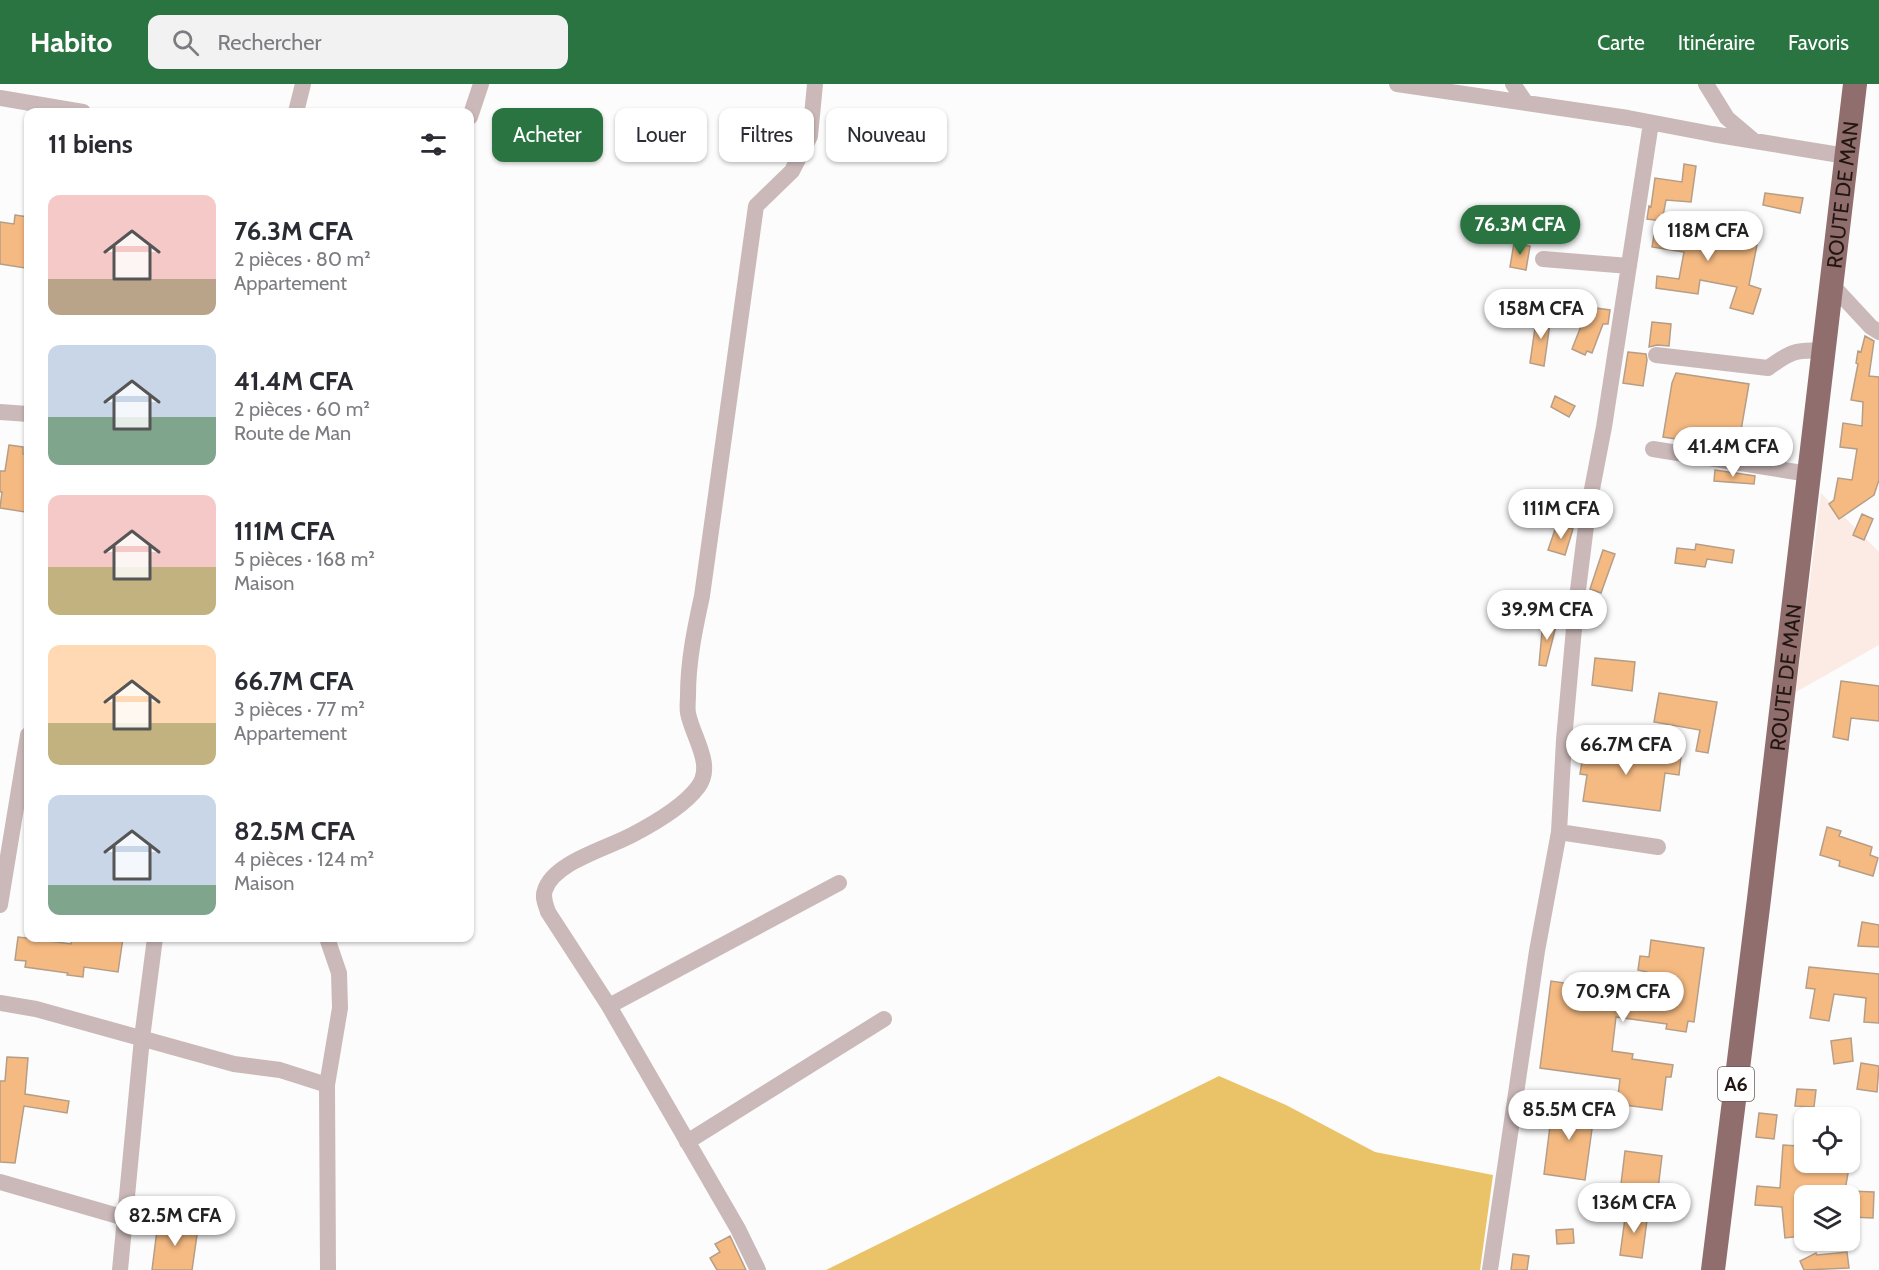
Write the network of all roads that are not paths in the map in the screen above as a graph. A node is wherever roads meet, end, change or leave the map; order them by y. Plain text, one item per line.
1 (303, 84) edge
2 (481, 84) edge
3 (815, 84) edge
4 (1400, 84) edge
5 (1513, 84) edge
6 (1706, 84) edge
7 (1855, 84) edge
8 (0, 98) edge
9 (1526, 103) junction
10 (59, 108) edge
11 (297, 108) edge
12 (473, 108) edge
13 (1651, 123) junction
14 (1753, 140) junction
15 (1846, 156) junction
16 (1543, 259) dead end
17 (1629, 266) junction
18 (1830, 284) junction
19 (1879, 332) edge
20 (1823, 351) junction
21 (1656, 355) dead end
22 (0, 412) edge
23 (24, 414) edge
24 (1653, 449) dead end
25 (1809, 474) junction
26 (24, 759) edge
27 (1559, 832) junction
28 (1658, 847) dead end
29 (839, 883) dead end
30 (0, 905) edge
31 (154, 942) edge
32 (328, 942) edge
33 (0, 1003) edge
34 (609, 1006) junction
35 (884, 1019) dead end
36 (141, 1038) junction
37 (327, 1085) junction
38 (687, 1142) junction
39 (0, 1182) edge
40 (125, 1218) junction
41 (120, 1270) edge
42 (328, 1270) edge
43 (758, 1270) edge
44 (1491, 1270) edge
45 (1713, 1270) edge

1 - 11 street
2 - 12 street
3 - 34 street
4 - 9 street
5 - 9 street
6 - 14 street
7 - 15 highway, ROUTE DE MAN / A6
8 - 10 street
9 - 13 street
13 - 14 street
13 - 17 street
14 - 15 street
15 - 18 highway, ROUTE DE MAN / A6
16 - 17 street
17 - 27 street
18 - 19 street
18 - 20 highway, ROUTE DE MAN / A6
20 - 21 street
20 - 25 highway, ROUTE DE MAN / A6
22 - 23 street
24 - 25 street
25 - 45 highway, ROUTE DE MAN / A6
26 - 30 street
27 - 28 street
27 - 44 street
29 - 34 street
31 - 36 street
32 - 37 street
33 - 36 street
34 - 38 street
35 - 38 street
36 - 37 street
36 - 40 street
37 - 42 street
38 - 43 street
39 - 40 street
40 - 41 street

